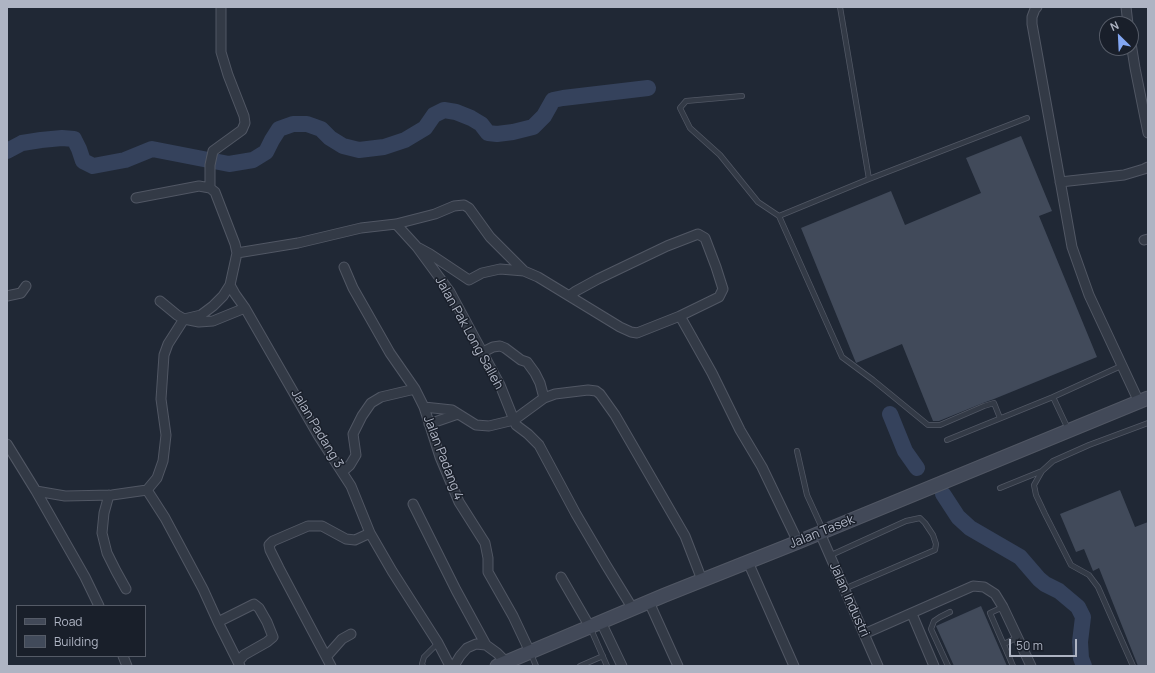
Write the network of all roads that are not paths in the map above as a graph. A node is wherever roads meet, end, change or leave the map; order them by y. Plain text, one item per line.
1 (221, 7) edge
2 (840, 7) edge
3 (1036, 7) edge
4 (1133, 56) edge
5 (742, 96) dead end
6 (1027, 118) dead end
7 (1148, 133) edge
8 (1148, 167) edge
9 (869, 179) junction
10 (1060, 182) junction
11 (210, 188) junction
12 (136, 198) dead end
13 (779, 216) junction
14 (396, 224) junction
15 (417, 248) junction
16 (237, 254) junction
17 (344, 267) dead end
18 (524, 271) junction
19 (230, 285) junction
20 (26, 286) dead end
21 (7, 296) edge
22 (569, 296) junction
23 (160, 301) dead end
24 (245, 308) junction
25 (680, 316) junction
26 (184, 318) junction
27 (483, 352) junction
28 (1121, 366) junction
29 (415, 389) junction
30 (1053, 396) junction
31 (544, 398) junction
32 (1145, 401) edge
33 (424, 407) junction
34 (458, 414) junction
35 (1000, 418) junction
36 (514, 420) junction
37 (429, 424) junction
38 (1148, 424) edge
39 (1069, 431) junction
40 (946, 440) dead end
41 (7, 444) edge
42 (797, 451) dead end
43 (1042, 471) junction
44 (342, 472) junction
45 (1000, 488) dead end
46 (147, 490) junction
47 (36, 491) junction
48 (109, 495) junction
49 (413, 504) dead end
50 (822, 532) junction
51 (370, 533) junction
52 (798, 542) junction
53 (830, 556) junction
54 (748, 562) junction
55 (562, 577) dead end
56 (702, 580) junction
57 (126, 589) dead end
58 (844, 589) junction
59 (649, 602) junction
60 (99, 605) edge
61 (1004, 607) junction
62 (634, 609) junction
63 (950, 612) dead end
64 (912, 614) junction
65 (218, 622) junction
66 (595, 625) junction
67 (351, 634) dead end
68 (864, 634) junction
69 (1018, 638) junction
70 (438, 642) junction
71 (1004, 644) junction
72 (486, 645) junction
73 (327, 656) junction
74 (603, 656) junction
75 (523, 658) edge
76 (239, 664) edge
77 (502, 664) edge
78 (332, 666) edge
79 (423, 666) edge
80 (450, 666) edge
81 (454, 666) edge
82 (536, 666) edge
83 (580, 666) edge
84 (607, 666) edge
85 (622, 666) edge
86 (678, 666) edge
87 (794, 666) edge
88 (878, 666) edge
89 (934, 666) edge
90 (948, 666) edge
91 (1014, 666) edge
92 (1031, 666) edge
93 (1133, 666) edge

1 - 11 street
2 - 9 lane
3 - 10 street
4 - 7 street
5 - 13 lane
6 - 9 lane
8 - 10 street
9 - 13 lane
10 - 28 street
11 - 12 street
11 - 16 street
13 - 35 lane
14 - 15 street, Jalan Pak Long Salleh
14 - 16 street
14 - 18 street
15 - 18 street
15 - 27 street, Jalan Pak Long Salleh
16 - 19 street
17 - 29 street, Jalan Padang 4
18 - 22 street
19 - 24 street, Jalan Padang 3
19 - 26 street
20 - 21 street
22 - 25 street
22 - 25 street
23 - 26 street
24 - 26 street
24 - 44 street, Jalan Padang 3
25 - 52 street
26 - 46 street
27 - 31 street
27 - 36 street, Jalan Pak Long Salleh
28 - 30 lane
28 - 32 street
29 - 33 street, Jalan Padang 4
29 - 44 street
30 - 35 lane
30 - 39 lane
31 - 36 street
31 - 56 street
32 - 39 main road, Jalan Tasek
33 - 34 street
33 - 37 street, Jalan Padang 4
34 - 36 street
34 - 37 street
35 - 40 lane
36 - 62 street, Jalan Pak Long Salleh
37 - 75 street, Jalan Padang 4
38 - 43 lane
39 - 50 main road, Jalan Tasek
41 - 47 street
42 - 50 lane
43 - 45 lane
43 - 93 lane
44 - 51 street, Jalan Padang 3
46 - 48 street
46 - 65 street
47 - 48 street
47 - 60 street
48 - 57 street
49 - 72 street
50 - 52 main road, Jalan Tasek
50 - 53 street, Jalan Industri
51 - 70 street, Jalan Padang 3
51 - 73 street
52 - 54 main road, Jalan Tasek
53 - 58 street, Jalan Industri
53 - 58 lane
54 - 56 main road, Jalan Tasek
54 - 87 street
55 - 66 street
56 - 59 main road, Jalan Tasek
58 - 68 street, Jalan Industri
59 - 62 main road, Jalan Tasek
59 - 86 street
61 - 64 street
61 - 69 street
61 - 71 lane
62 - 66 main road, Jalan Tasek
63 - 90 lane
64 - 68 street
64 - 89 street
65 - 76 street
65 - 76 street
66 - 74 lane
66 - 75 main road, Jalan Tasek
66 - 85 street
67 - 73 street
68 - 88 street, Jalan Industri
69 - 71 lane
69 - 92 street
70 - 79 lane
70 - 80 street, Jalan Padang 3
71 - 91 lane
72 - 77 street
72 - 81 street
73 - 78 street
74 - 83 lane
74 - 84 lane
75 - 77 main road, Jalan Tasek
75 - 82 lane

